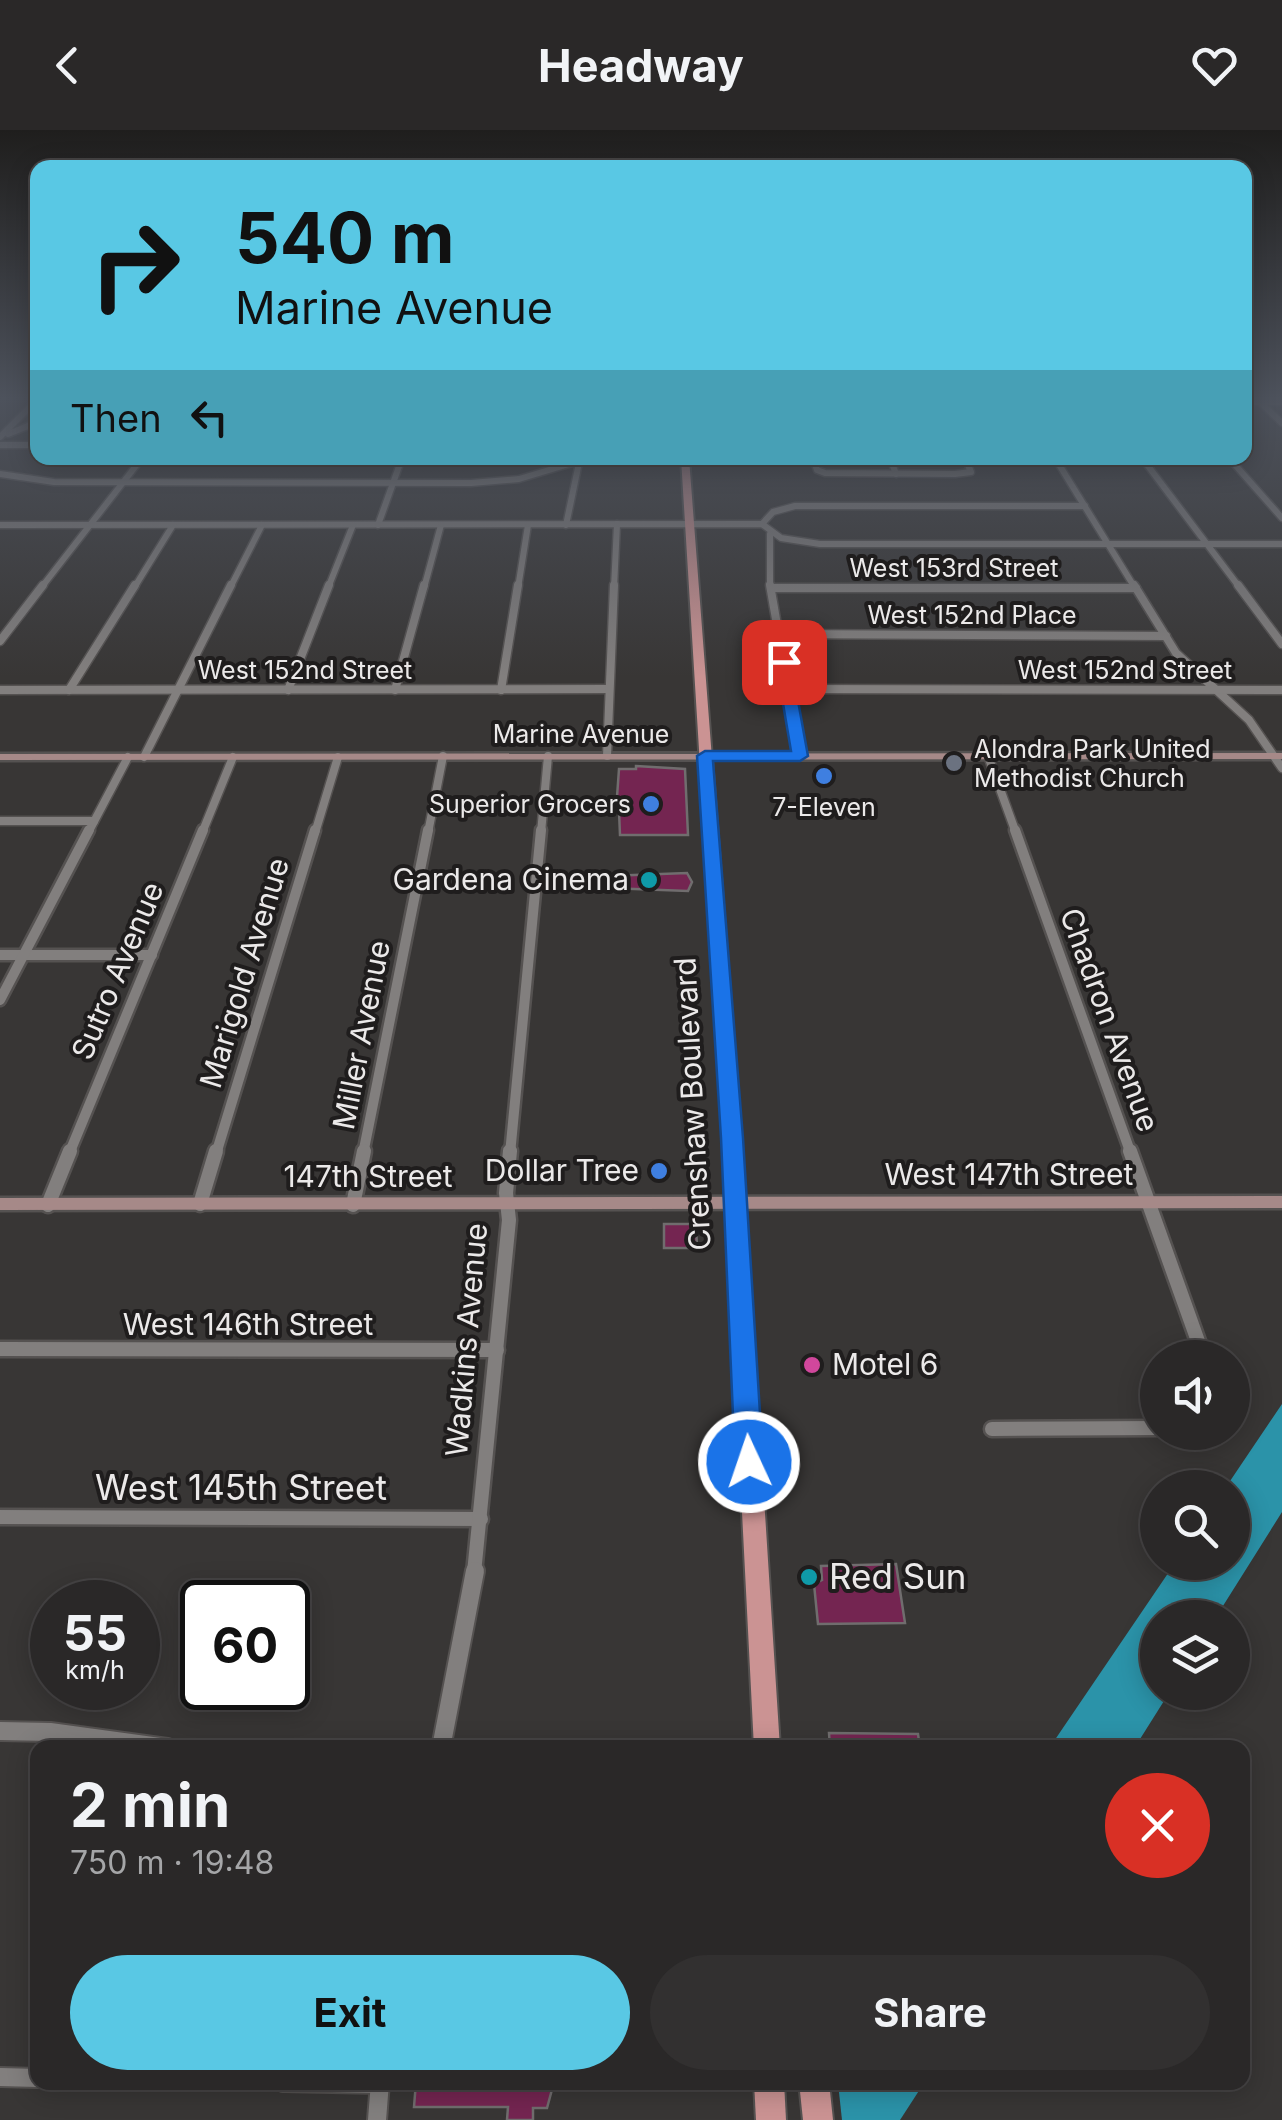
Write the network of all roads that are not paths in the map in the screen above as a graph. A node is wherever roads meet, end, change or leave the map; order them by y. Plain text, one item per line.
1 (116, 492) edge
2 (389, 492) edge
3 (573, 492) edge
4 (688, 492) edge
5 (1075, 492) edge
6 (1168, 492) edge
7 (1259, 492) edge
8 (1084, 506) junction
9 (1282, 518) edge
10 (0, 524) edge
11 (90, 524) junction
12 (173, 524) junction
13 (262, 524) junction
14 (352, 524) junction
15 (378, 524) junction
16 (441, 524) junction
17 (528, 524) junction
18 (566, 524) junction
19 (617, 524) junction
20 (690, 524) junction
21 (762, 524) junction
22 (770, 534) junction
23 (1108, 544) junction
24 (1207, 544) junction
25 (1282, 544) edge
26 (772, 588) junction
27 (1136, 588) junction
28 (779, 634) junction
29 (1166, 636) junction
30 (0, 642) edge
31 (1282, 644) edge
32 (788, 689) junction
33 (0, 690) edge
34 (69, 690) junction
35 (178, 690) junction
36 (288, 690) junction
37 (394, 690) junction
38 (501, 690) junction
39 (609, 690) junction
40 (1214, 690) junction
41 (1282, 690) edge
42 (443, 756) junction
43 (548, 756) junction
44 (607, 756) junction
45 (705, 756) junction
46 (800, 756) junction
47 (988, 756) junction
48 (1278, 756) edge
49 (0, 757) edge
50 (128, 757) junction
51 (144, 757) junction
52 (233, 757) junction
53 (338, 757) junction
54 (1282, 768) edge
55 (0, 821) edge
56 (94, 821) junction
57 (0, 955) edge
58 (24, 955) junction
59 (152, 955) junction
60 (0, 1000) edge
61 (1282, 1202) edge
62 (1149, 1203) junction
63 (0, 1204) edge
64 (200, 1204) junction
65 (736, 1204) junction
66 (48, 1205) junction
67 (353, 1205) junction
68 (508, 1206) junction
69 (1198, 1340) edge
70 (0, 1349) edge
71 (497, 1350) junction
72 (1140, 1428) edge
73 (992, 1430) dead end
74 (0, 1517) edge
75 (481, 1519) junction
76 (0, 1731) edge
77 (108, 1740) edge
78 (442, 1740) edge
79 (767, 1740) edge
80 (0, 2077) edge
81 (30, 2078) edge
82 (379, 2090) edge
83 (769, 2090) edge
84 (815, 2090) edge
85 (376, 2120) edge
86 (771, 2120) edge
87 (818, 2120) edge

1 - 11 street
2 - 15 street
3 - 18 street
4 - 20 main road, Crenshaw Boulevard
5 - 8 street
6 - 24 street
7 - 9 street
8 - 21 street
8 - 23 street
10 - 11 street
11 - 12 street
11 - 30 street
12 - 13 street
12 - 34 street
13 - 14 street
13 - 35 street
14 - 15 street
14 - 36 street
15 - 16 street
16 - 17 street
16 - 37 street
17 - 18 street
17 - 38 street
18 - 19 street
19 - 20 street
19 - 39 street
20 - 21 street
20 - 45 main road, Crenshaw Boulevard
21 - 22 street
22 - 23 street
22 - 26 street
23 - 24 street
23 - 27 street
24 - 25 street
24 - 31 street
26 - 27 street, West 153rd Street
26 - 28 street
27 - 29 street
28 - 29 street, West 152nd Place
28 - 32 street
29 - 40 street
32 - 40 street, West 152nd Street
32 - 46 street
33 - 34 street, West 152nd Street
34 - 35 street, West 152nd Street
35 - 36 street, West 152nd Street
35 - 51 street
36 - 37 street, West 152nd Street
37 - 38 street, West 152nd Street
38 - 39 street, West 152nd Street
39 - 44 street
40 - 41 street, West 152nd Street
40 - 48 street
42 - 43 main road, Marine Avenue
42 - 53 main road, Marine Avenue
42 - 67 street, Miller Avenue
43 - 44 main road, Marine Avenue
43 - 68 street, Wadkins Avenue
44 - 45 main road, Marine Avenue
45 - 46 main road, Marine Avenue
45 - 65 main road, Crenshaw Boulevard
46 - 47 main road, Marine Avenue
47 - 48 main road, Marine Avenue
47 - 62 street, Chadron Avenue
48 - 54 street
49 - 50 main road, Marine Avenue
50 - 51 main road, Marine Avenue
50 - 56 street
51 - 52 main road, Marine Avenue
52 - 53 main road, Marine Avenue
52 - 59 street, Sutro Avenue
53 - 64 street, Marigold Avenue
55 - 56 street
56 - 58 street
57 - 58 street
58 - 59 street
58 - 60 street
59 - 66 street, Sutro Avenue
61 - 62 main road, West 147th Street
62 - 65 main road, West 147th Street
62 - 69 street, Chadron Avenue
63 - 66 main road, 147th Street
64 - 66 main road, 147th Street
64 - 67 main road, 147th Street
65 - 68 main road, 147th Street
65 - 79 main road, Crenshaw Boulevard
67 - 68 main road, 147th Street
68 - 71 street, Wadkins Avenue
70 - 71 street, West 146th Street
71 - 75 street, Wadkins Avenue
72 - 73 street
74 - 75 street, West 145th Street
75 - 78 street, Wadkins Avenue
76 - 77 street
80 - 81 street
82 - 85 street
83 - 86 main road
84 - 87 main road

